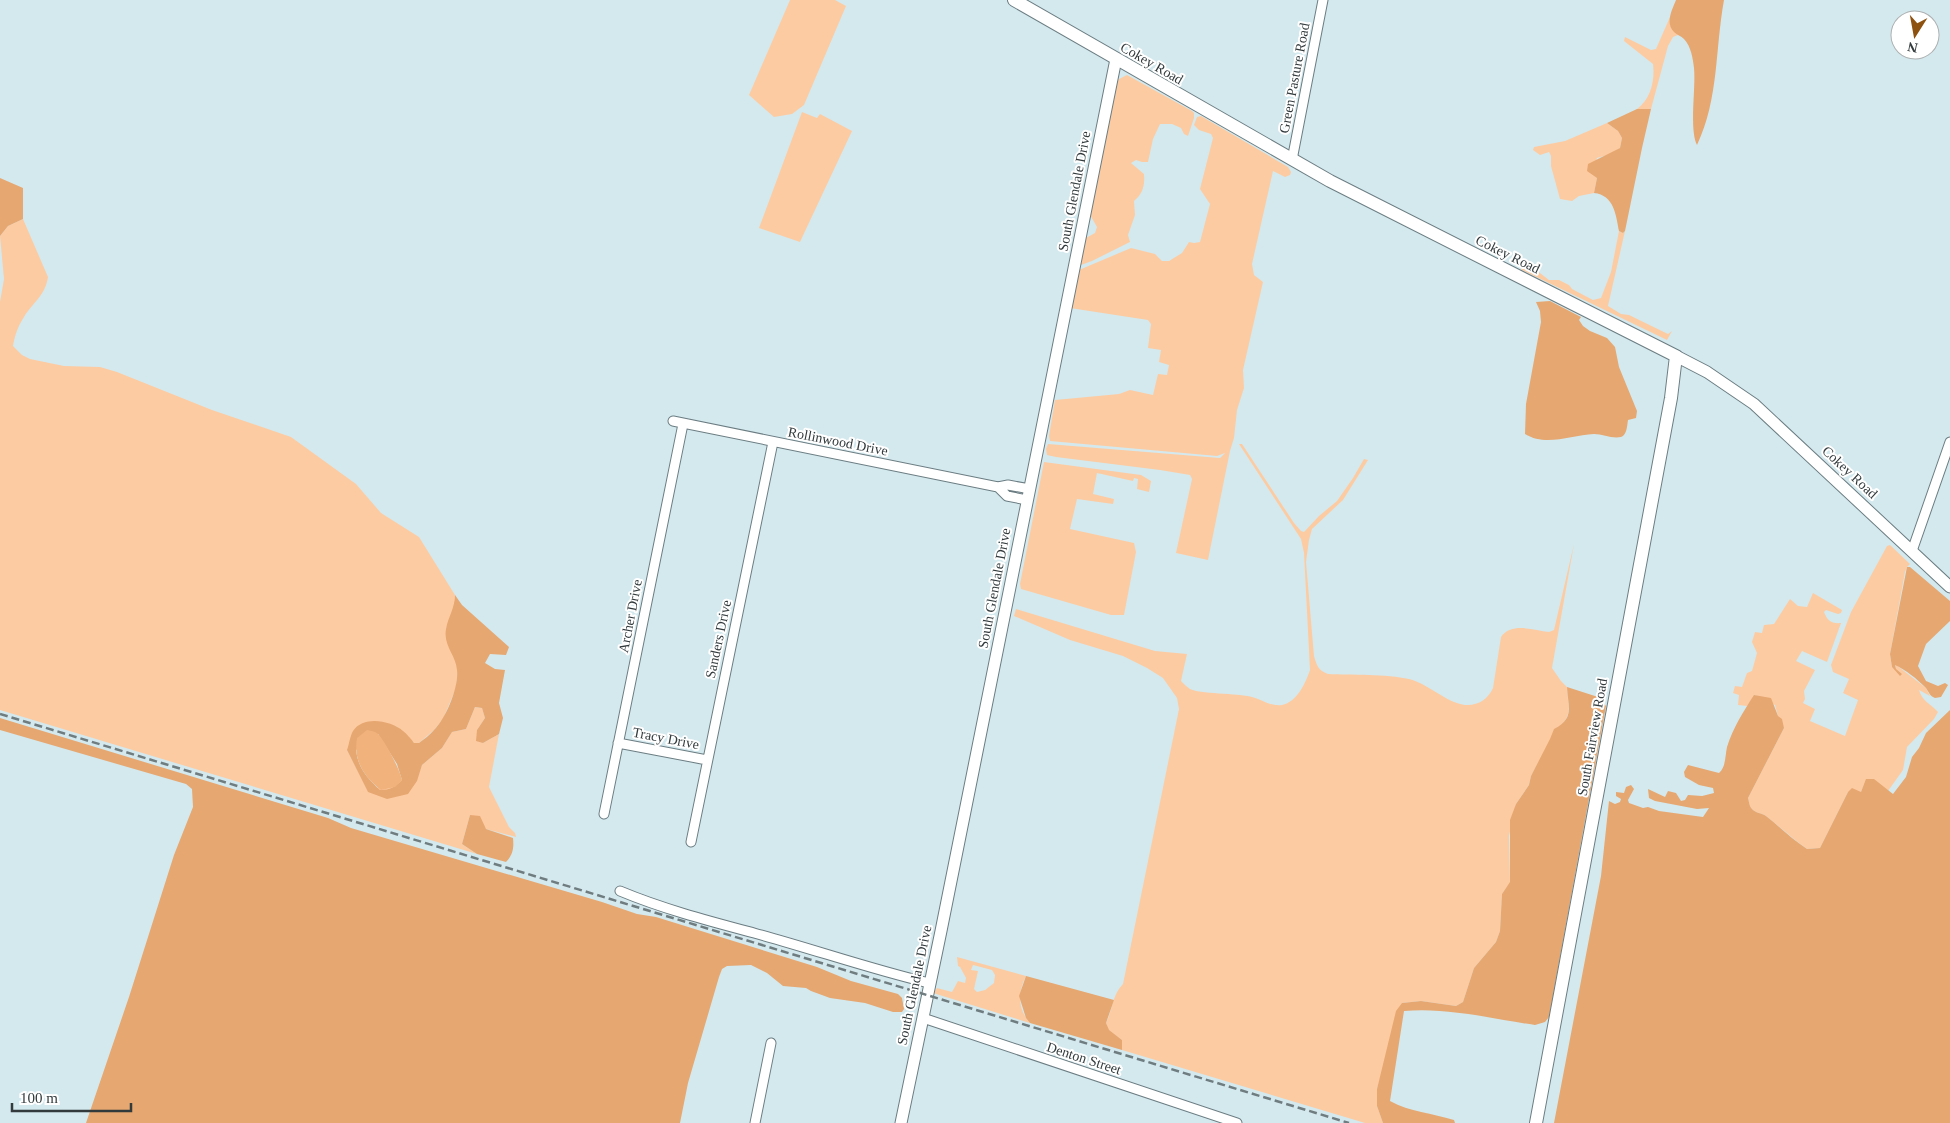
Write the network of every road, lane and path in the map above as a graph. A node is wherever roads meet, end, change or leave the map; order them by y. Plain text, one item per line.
1 (1014, 0) edge
2 (1323, 0) edge
3 (1116, 60) junction
4 (1292, 160) junction
5 (1676, 356) junction
6 (673, 421) dead end
7 (683, 424) junction
8 (772, 442) junction
9 (1950, 442) edge
10 (1028, 494) junction
11 (1912, 551) junction
12 (1950, 586) edge
13 (618, 743) junction
14 (707, 760) junction
15 (604, 814) dead end
16 (691, 842) dead end
17 (620, 891) dead end
18 (930, 983) junction
19 (923, 1018) junction
20 (771, 1043) dead end
21 (755, 1123) edge
22 (901, 1123) edge
23 (1237, 1123) edge
24 (1536, 1123) edge

1 - 3 main road, Cokey Road
2 - 4 street, Green Pasture Road
3 - 4 main road, Cokey Road
3 - 10 street, South Glendale Drive
4 - 5 main road, Cokey Road
5 - 11 street, Cokey Road
5 - 24 main road, South Fairview Road
6 - 7 street, Rollinwood Drive
7 - 8 street, Rollinwood Drive
7 - 13 street, Archer Drive
8 - 10 street, Rollinwood Drive
8 - 14 street, Sanders Drive
9 - 11 street
10 - 18 street, South Glendale Drive
11 - 12 street, Cokey Road
13 - 14 street, Tracy Drive
13 - 15 street, Archer Drive
14 - 16 street, Sanders Drive
17 - 18 street
18 - 19 street, South Glendale Drive
19 - 22 street, South Glendale Drive
19 - 23 street, Denton Street
20 - 21 street

